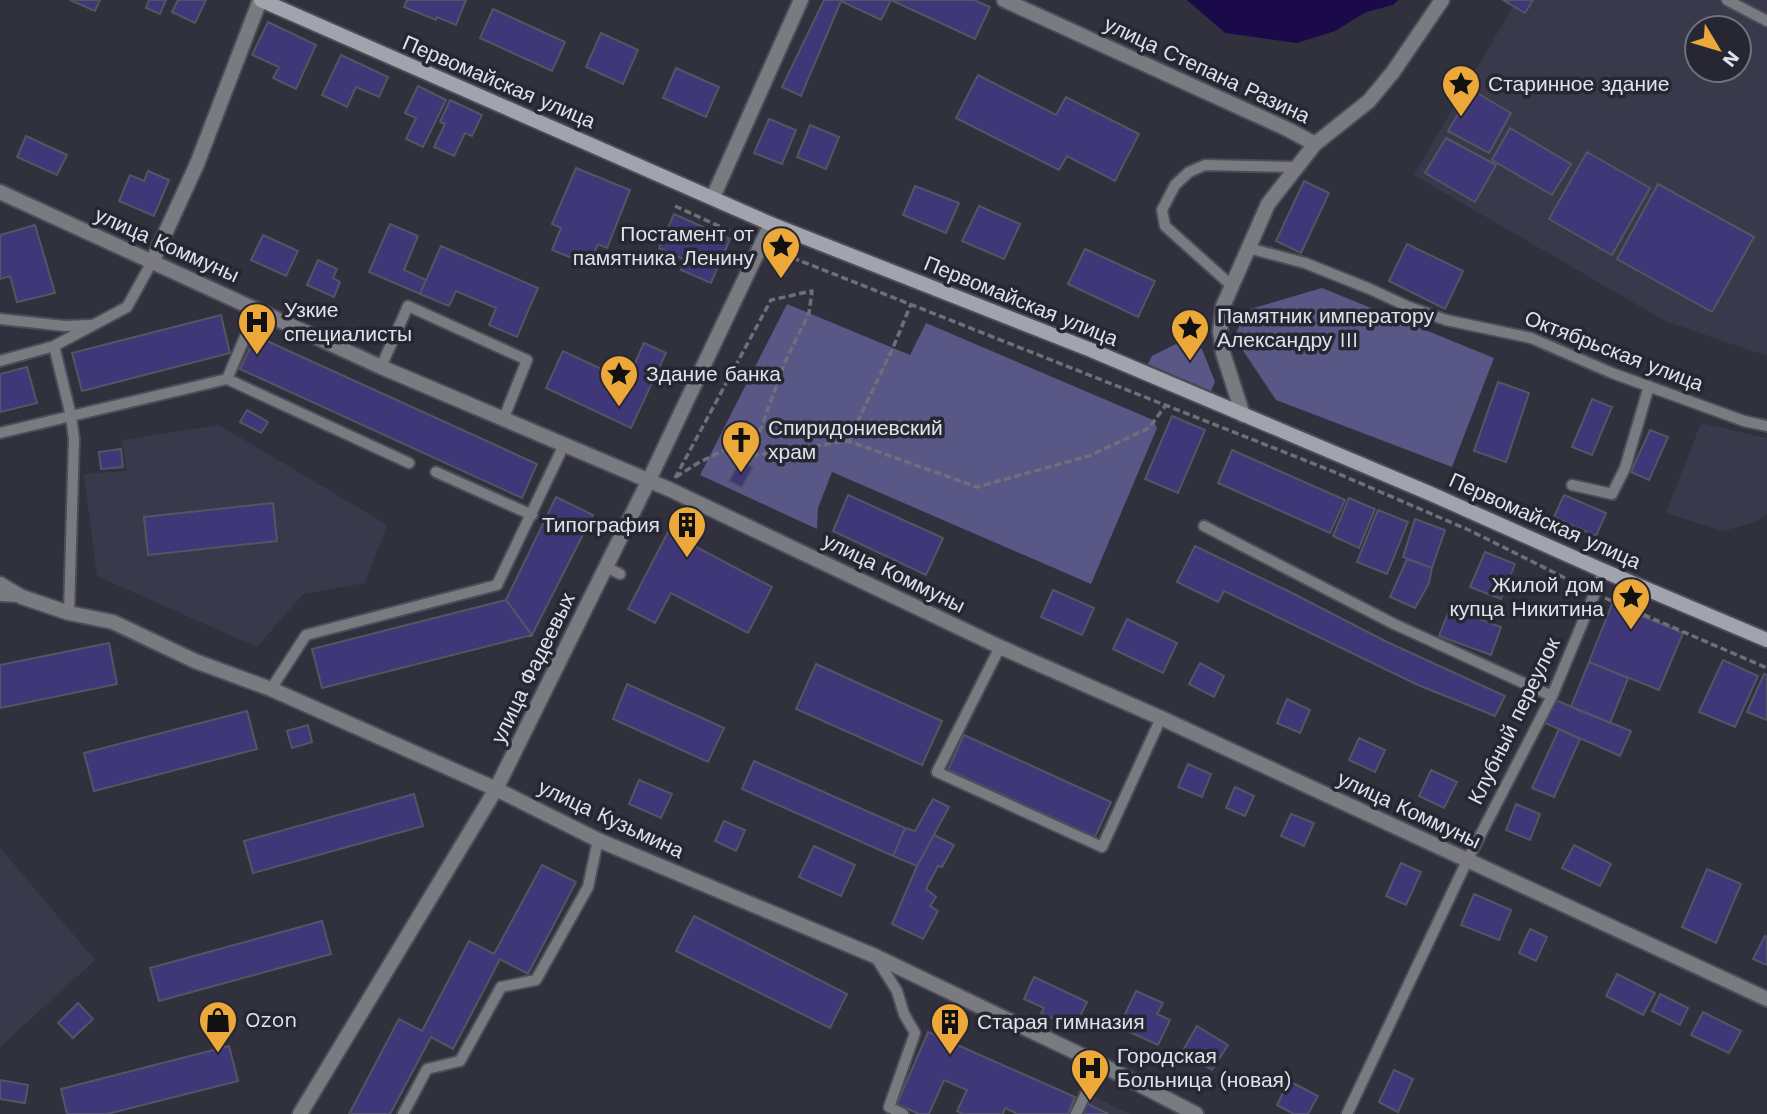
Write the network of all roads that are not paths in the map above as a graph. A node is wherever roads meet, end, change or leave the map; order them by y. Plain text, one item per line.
1 (260, 0) edge
2 (801, 0) edge
3 (1004, 0) edge
4 (1441, 0) edge
5 (1727, 0) edge
6 (1767, 21) edge
7 (1315, 144) junction
8 (1296, 167) junction
9 (0, 192) edge
10 (713, 197) junction
11 (771, 224) junction
12 (1248, 248) junction
13 (152, 262) junction
14 (1232, 286) junction
15 (257, 309) junction
16 (0, 319) edge
17 (97, 325) junction
18 (54, 346) junction
19 (0, 360) edge
20 (381, 367) junction
21 (227, 379) junction
22 (1649, 386) junction
23 (1243, 415) junction
24 (71, 416) junction
25 (503, 420) junction
26 (1767, 426) edge
27 (0, 433) edge
28 (564, 444) junction
29 (409, 463) dead end
30 (436, 472) dead end
31 (649, 480) junction
32 (1572, 485) dead end
33 (532, 515) junction
34 (1204, 526) dead end
35 (606, 567) junction
36 (1604, 571) junction
37 (620, 574) dead end
38 (0, 584) edge
39 (0, 596) edge
40 (22, 597) junction
41 (69, 612) junction
42 (1767, 640) edge
43 (1000, 647) junction
44 (271, 689) junction
45 (1552, 696) junction
46 (1161, 719) junction
47 (496, 789) junction
48 (598, 839) junction
49 (1467, 861) junction
50 (875, 956) junction
51 (1767, 999) edge
52 (1100, 1064) junction
53 (300, 1114) edge
54 (403, 1114) edge
55 (903, 1114) edge
56 (1076, 1114) edge
57 (1196, 1114) edge
58 (1347, 1114) edge

1 - 10 main road, Первомайская улица
1 - 13 street
2 - 10 street
3 - 7 street, улица Степана Разина
4 - 7 street
5 - 6 lane
7 - 8 street
8 - 12 street
8 - 14 lane
9 - 13 street, улица Коммуны
10 - 11 main road, Первомайская улица
11 - 23 main road, Первомайская улица
11 - 31 street, улица Фадеевых
12 - 14 street
12 - 22 lane, Октябрьская улица
13 - 15 street, улица Коммуны
13 - 17 lane
14 - 23 street
15 - 20 street, улица Коммуны
15 - 21 lane
16 - 17 lane
17 - 18 lane
18 - 19 lane
18 - 24 lane
20 - 25 street, улица Коммуны
20 - 25 lane
21 - 24 lane
21 - 29 lane
22 - 26 lane, Октябрьская улица
22 - 32 lane
23 - 36 main road, Первомайская улица
24 - 27 lane
24 - 41 lane
25 - 28 street, улица Коммуны
28 - 31 street, улица Коммуны
28 - 33 lane
30 - 33 lane
31 - 35 street, улица Фадеевых
31 - 43 street, улица Коммуны
33 - 44 lane
34 - 45 lane
35 - 37 lane
35 - 47 street, улица Фадеевых
36 - 42 main road, Первомайская улица
36 - 45 lane, Клубный переулок
38 - 40 street, улица Кузьмина
39 - 40 lane
40 - 41 street, улица Кузьмина
41 - 44 street, улица Кузьмина
43 - 46 street, улица Коммуны
43 - 46 lane
44 - 47 street, улица Кузьмина
45 - 49 lane, Клубный переулок
46 - 49 street, улица Коммуны
47 - 48 street, улица Кузьмина
47 - 53 street, улица Фадеевых
48 - 50 street, улица Кузьмина
48 - 54 lane
49 - 51 street, улица Коммуны
49 - 58 lane, Клубный переулок
50 - 52 street, улица Кузьмина
50 - 55 lane
52 - 56 lane
52 - 57 street, улица Кузьмина

